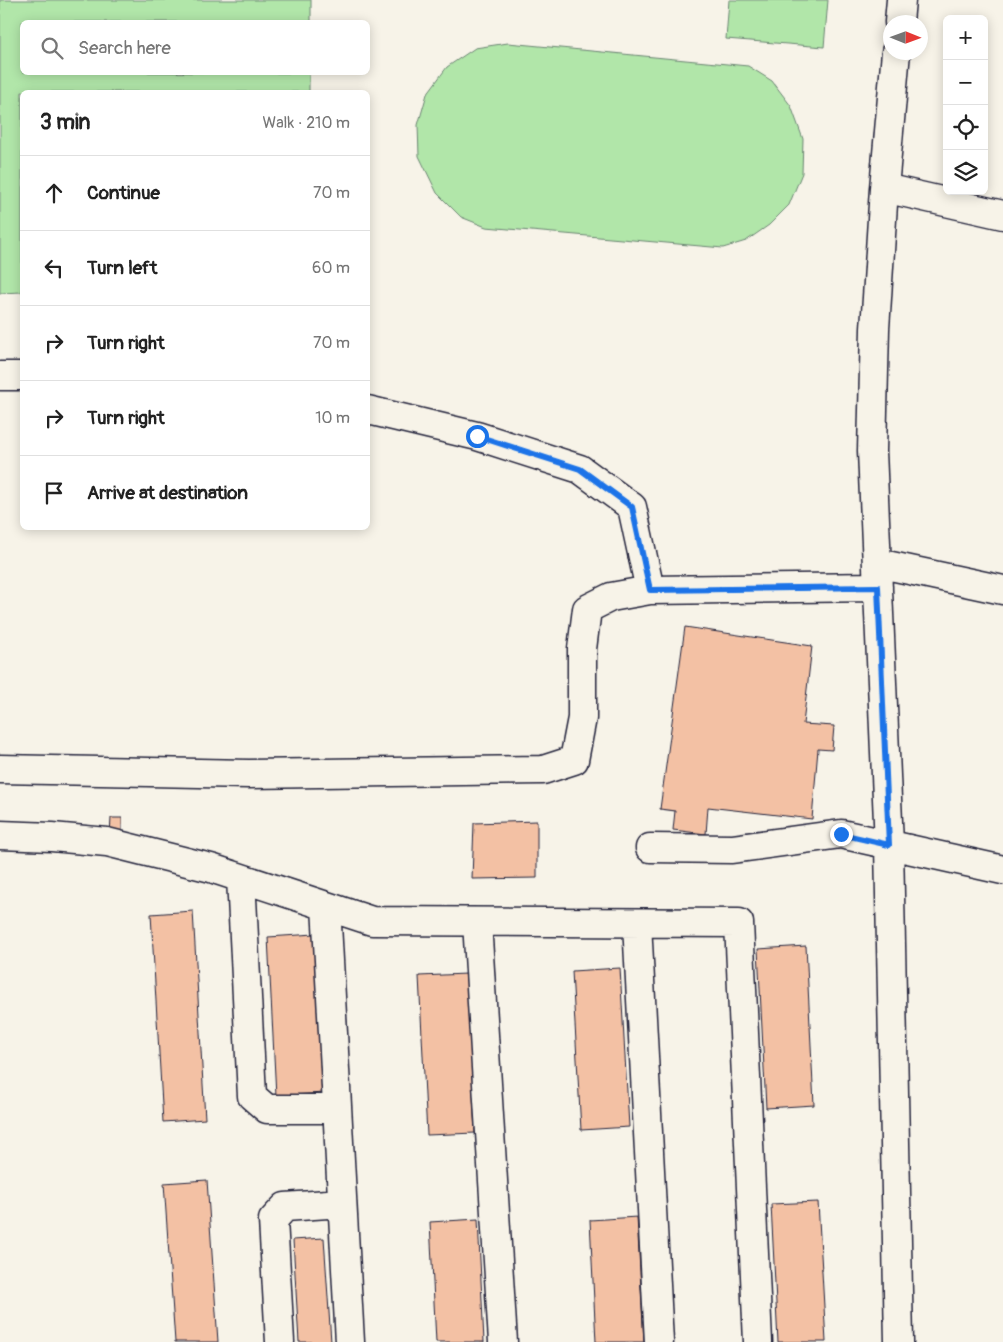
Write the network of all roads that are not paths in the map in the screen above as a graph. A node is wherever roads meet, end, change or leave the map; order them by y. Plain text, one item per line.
1 (901, 0) edge
2 (900, 15) edge
3 (895, 60) edge
4 (884, 188) junction
5 (1003, 215) edge
6 (0, 376) edge
7 (20, 376) edge
8 (370, 410) edge
9 (878, 575) junction
10 (650, 590) junction
11 (1003, 590) edge
12 (0, 769) edge
13 (0, 835) edge
14 (889, 845) junction
15 (650, 848) dead end
16 (1003, 870) edge
17 (241, 878) junction
18 (326, 906) junction
19 (477, 922) junction
20 (636, 923) junction
21 (337, 1109) junction
22 (342, 1203) junction
23 (280, 1342) edge
24 (350, 1342) edge
25 (503, 1342) edge
26 (659, 1342) edge
27 (758, 1342) edge
28 (899, 1342) edge

1 - 2 street
3 - 4 street
4 - 5 street
4 - 9 street
6 - 7 street
8 - 10 street
9 - 10 street
9 - 11 street
9 - 14 street
10 - 12 street
13 - 17 street
14 - 15 street
14 - 16 street
14 - 28 street
17 - 18 street
17 - 21 street
18 - 19 street
18 - 21 street
19 - 20 street
19 - 25 street
20 - 26 street
20 - 27 street
21 - 22 street
22 - 23 street
22 - 24 street

